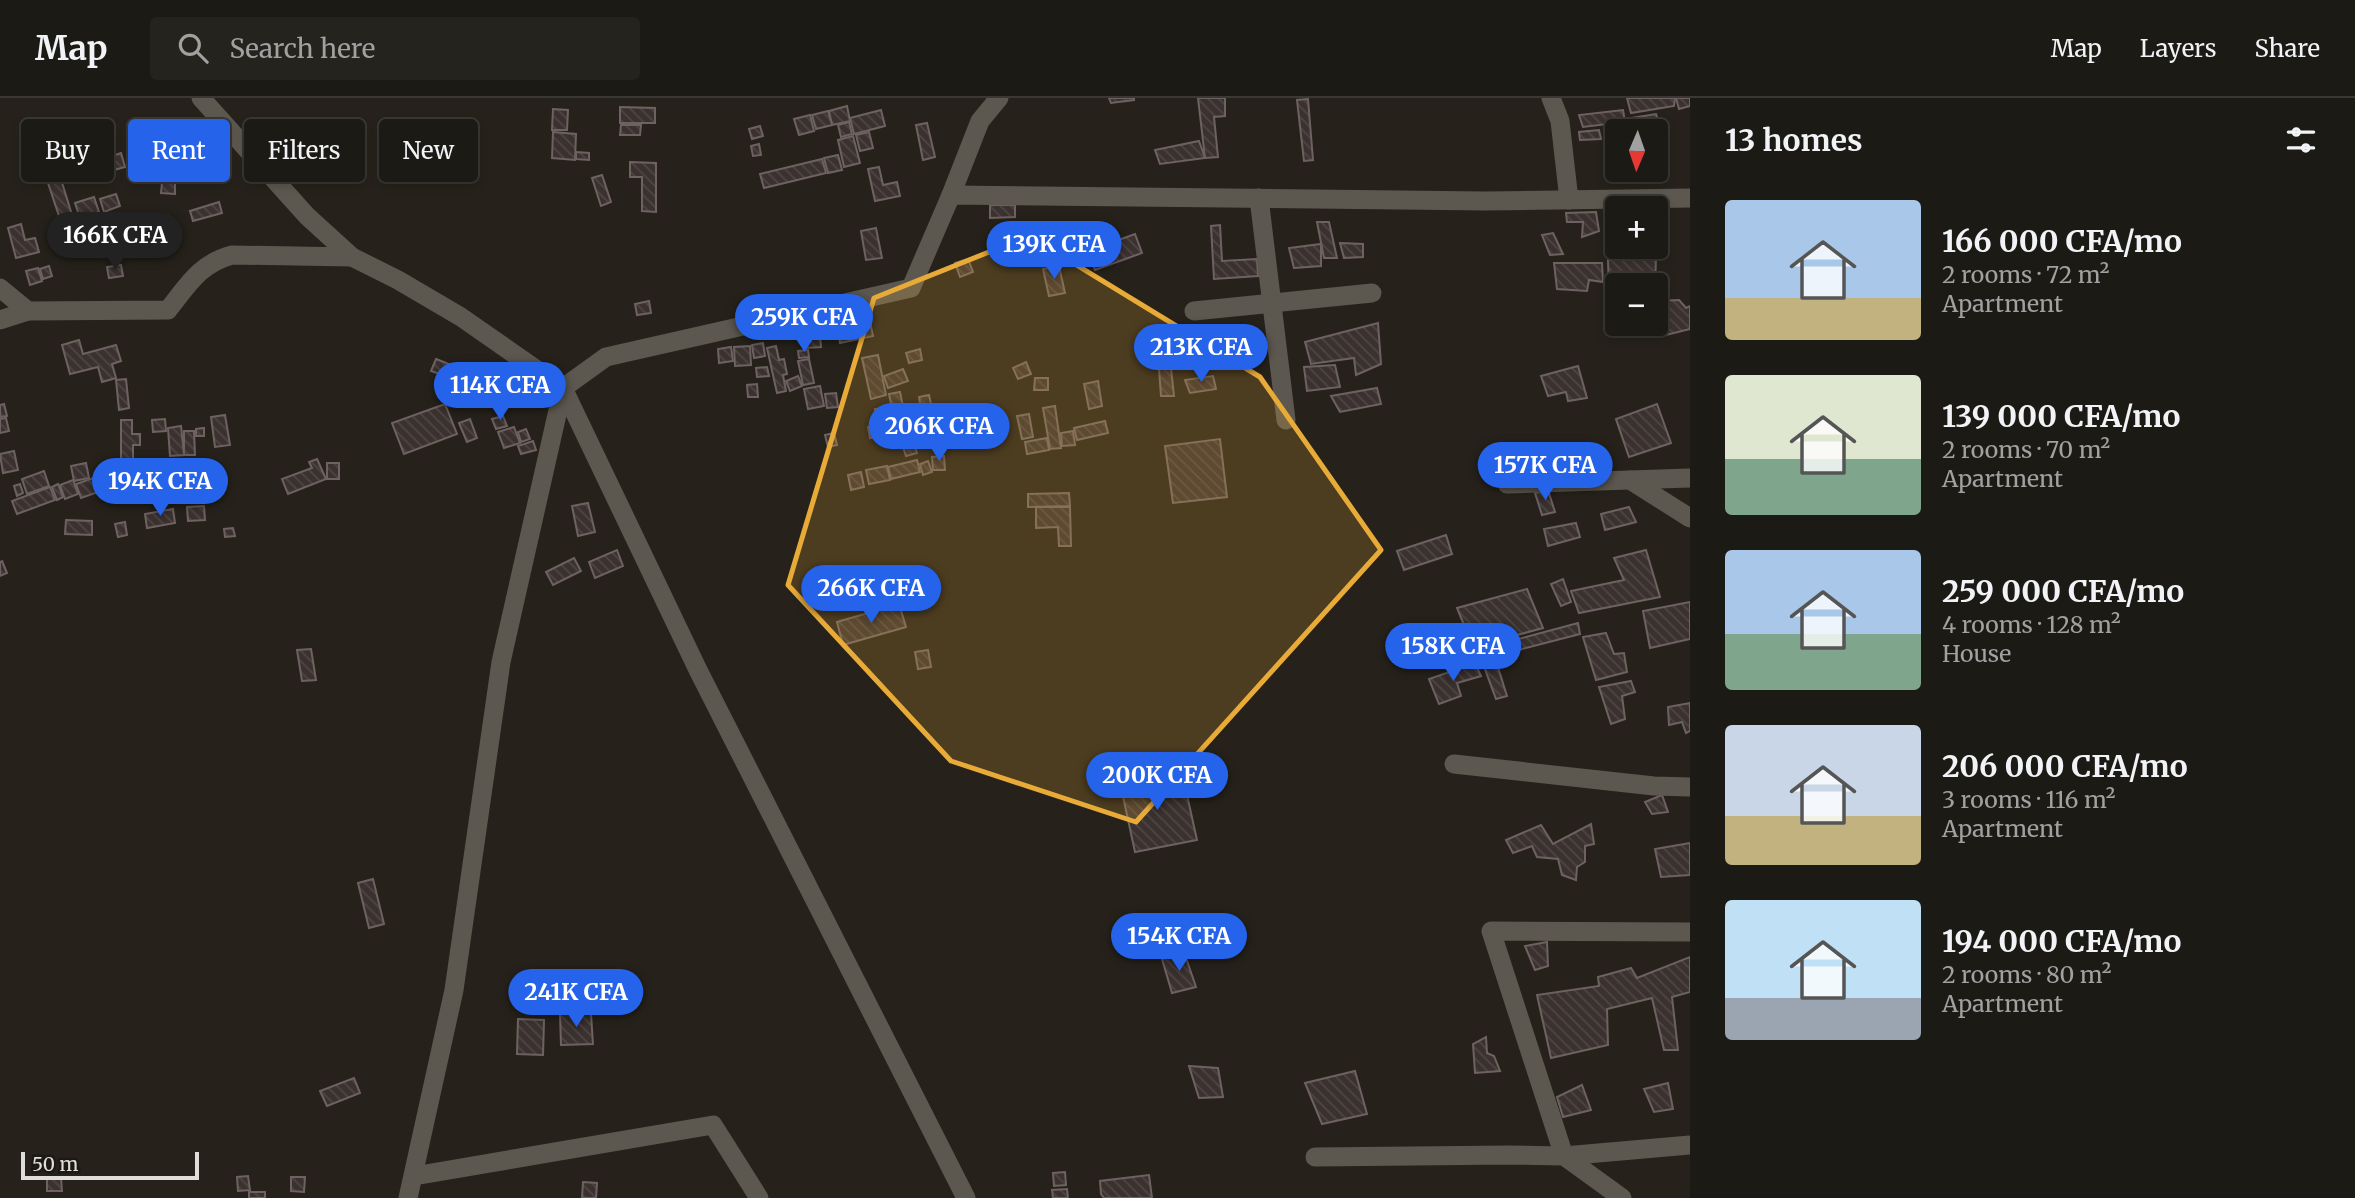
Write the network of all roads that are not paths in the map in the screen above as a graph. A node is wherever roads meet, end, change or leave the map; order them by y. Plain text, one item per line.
1 (201, 98) edge
2 (999, 98) edge
3 (1552, 98) edge
4 (951, 195) junction
5 (1259, 198) junction
6 (1690, 198) edge
7 (1569, 200) junction
8 (352, 257) junction
9 (0, 288) edge
10 (1372, 293) dead end
11 (1272, 303) junction
12 (28, 311) junction
13 (1194, 311) dead end
14 (0, 320) edge
15 (563, 388) junction
16 (1286, 419) dead end
17 (1690, 478) edge
18 (1630, 480) junction
19 (1507, 484) dead end
20 (1690, 517) edge
21 (1454, 764) dead end
22 (1690, 787) edge
23 (1690, 932) edge
24 (1690, 1145) edge
25 (1564, 1156) junction
26 (1315, 1157) dead end
27 (414, 1176) junction
28 (408, 1198) edge
29 (758, 1198) edge
30 (967, 1198) edge
31 (1622, 1198) edge

1 - 8 street
2 - 4 street
3 - 7 street
4 - 5 street
4 - 15 street
5 - 7 street
5 - 11 street
6 - 7 street
8 - 12 street
8 - 15 street
9 - 12 street
10 - 11 street
11 - 13 street
11 - 16 street
12 - 14 street
15 - 27 street
15 - 30 street
17 - 18 street
18 - 19 street
18 - 20 street
21 - 22 street
23 - 25 street
24 - 25 street
25 - 26 street
25 - 31 street
27 - 28 street
27 - 29 street

